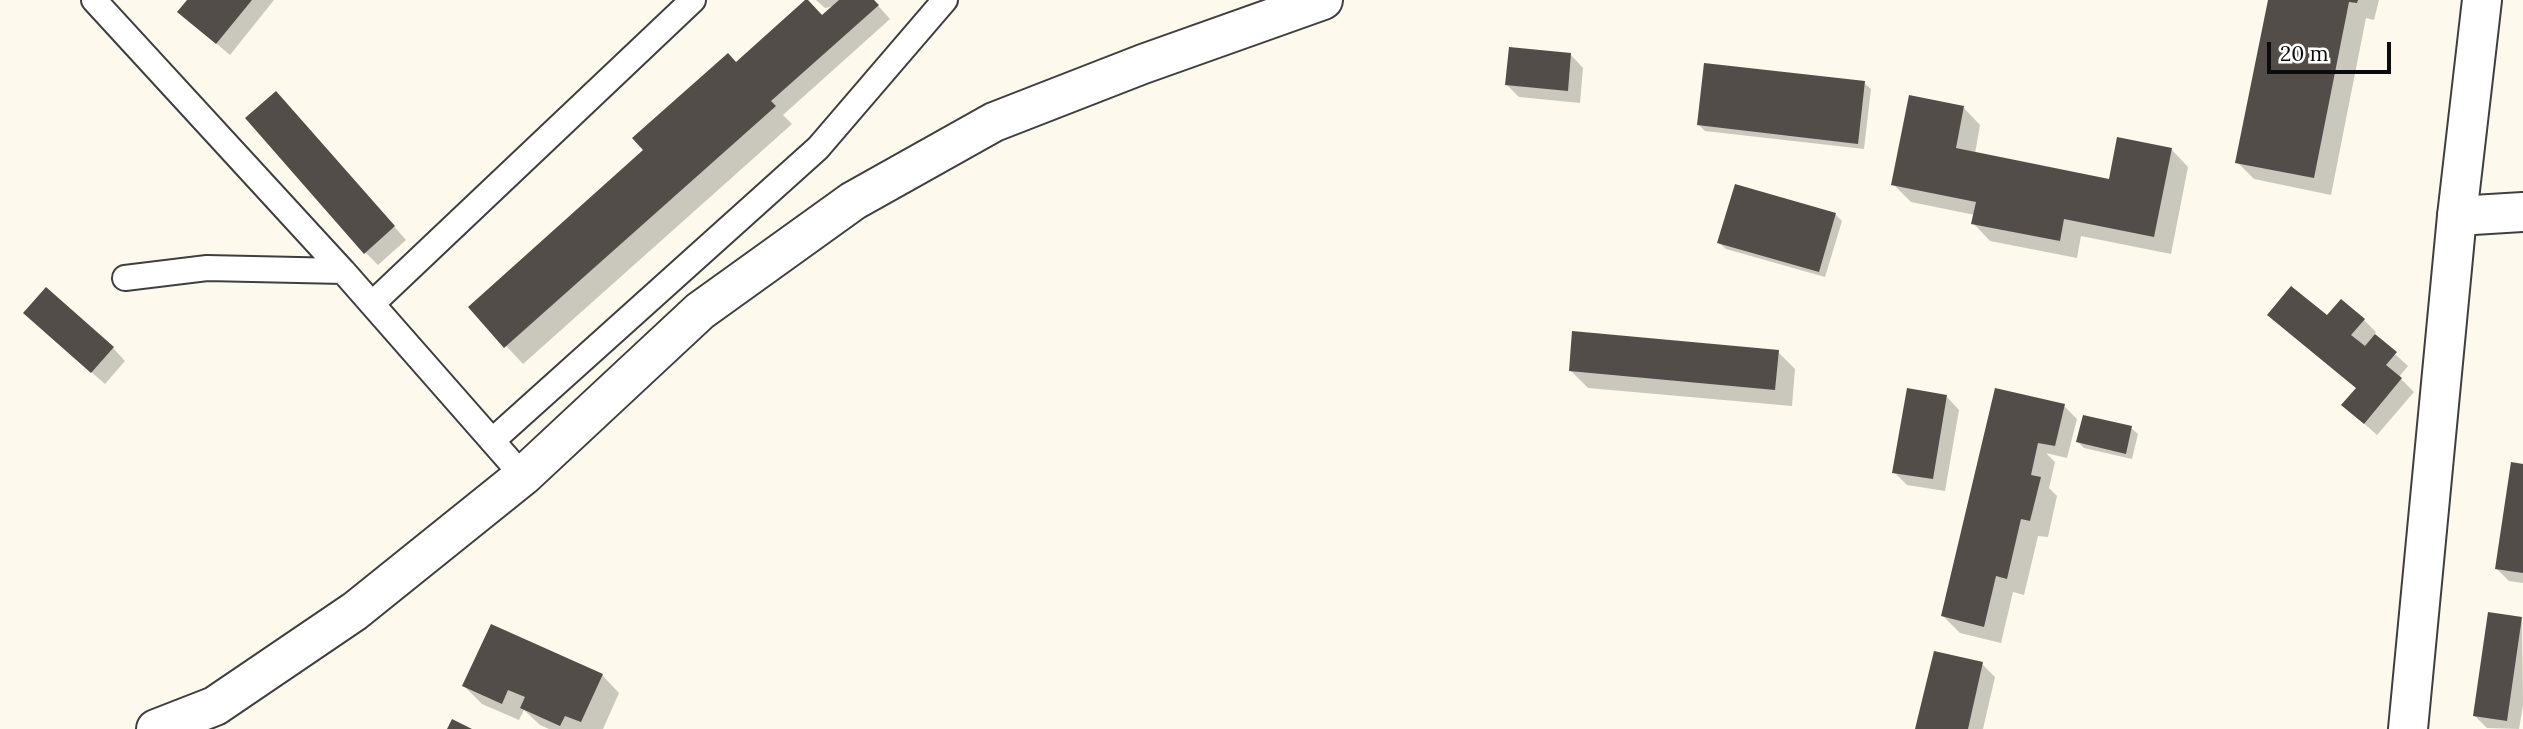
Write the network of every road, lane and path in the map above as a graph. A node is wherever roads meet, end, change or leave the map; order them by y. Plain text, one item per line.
1 (94, 0) edge
2 (693, 0) edge
3 (945, 0) edge
4 (1323, 0) edge
5 (2482, 0) edge
6 (2523, 212) edge
7 (2457, 216) junction
8 (343, 271) junction
9 (125, 278) dead end
10 (372, 304) junction
11 (492, 441) junction
12 (523, 476) junction
13 (156, 729) edge
14 (2408, 729) edge

1 - 8 lane
2 - 10 lane
3 - 11 lane
4 - 12 street
5 - 7 street
6 - 7 street
7 - 14 street
8 - 9 lane
8 - 10 lane
10 - 11 lane
11 - 12 lane
12 - 13 street

